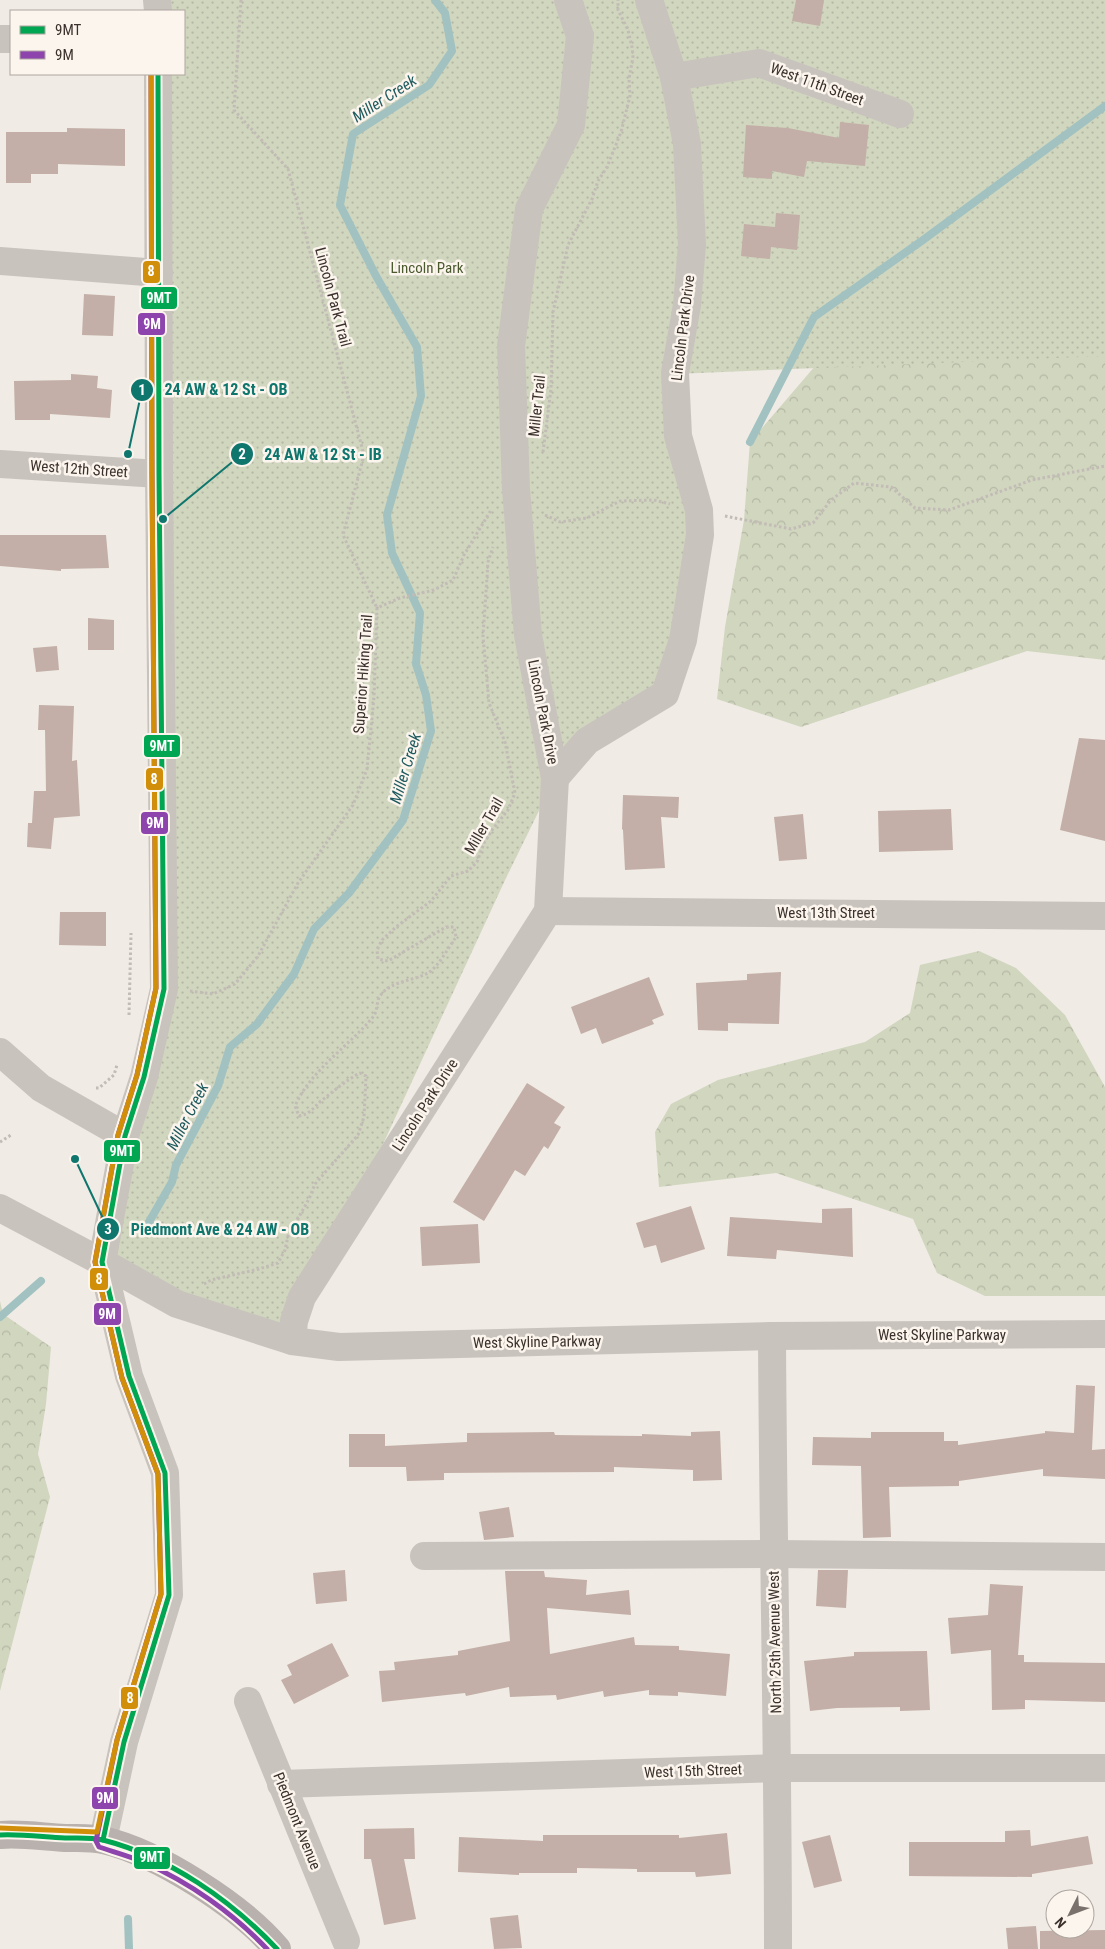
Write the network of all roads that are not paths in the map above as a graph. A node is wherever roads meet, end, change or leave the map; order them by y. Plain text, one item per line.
1 (568, 0) edge
2 (649, 0) edge
3 (158, 75) edge
4 (674, 77) junction
5 (900, 114) dead end
6 (0, 261) edge
7 (159, 273) junction
8 (0, 464) edge
9 (159, 474) junction
10 (555, 778) junction
11 (548, 911) junction
12 (1105, 916) edge
13 (0, 1052) edge
14 (125, 1136) junction
15 (0, 1208) edge
16 (102, 1262) junction
17 (1105, 1334) edge
18 (772, 1336) junction
19 (292, 1341) junction
20 (773, 1554) junction
21 (424, 1556) dead end
22 (1105, 1557) edge
23 (248, 1701) dead end
24 (778, 1768) junction
25 (1105, 1768) edge
26 (281, 1784) junction
27 (0, 1835) edge
28 (103, 1840) junction
29 (346, 1941) dead end
30 (277, 1949) edge
31 (778, 1949) edge

1 - 10 street, Lincoln Park Drive
2 - 4 street, Lincoln Park Drive
3 - 7 street
4 - 5 street, West 11th Street
4 - 10 street, Lincoln Park Drive
6 - 7 street
7 - 9 street
8 - 9 street, West 12th Street
9 - 14 street
10 - 11 street, Lincoln Park Drive
11 - 12 street, West 13th Street
11 - 19 street, Lincoln Park Drive
13 - 14 street
14 - 16 street
15 - 16 street, West Skyline Parkway
16 - 19 street, West Skyline Parkway
16 - 28 street
17 - 18 street, West Skyline Parkway
18 - 19 street, West Skyline Parkway
18 - 20 street, North 25th Avenue West
20 - 21 street
20 - 22 street
20 - 24 street, North 25th Avenue West
23 - 26 street, Piedmont Avenue
24 - 25 street, West 15th Street
24 - 26 street, West 15th Street
24 - 31 street, North 25th Avenue West
26 - 29 street, Piedmont Avenue
27 - 28 main road
28 - 30 main road

